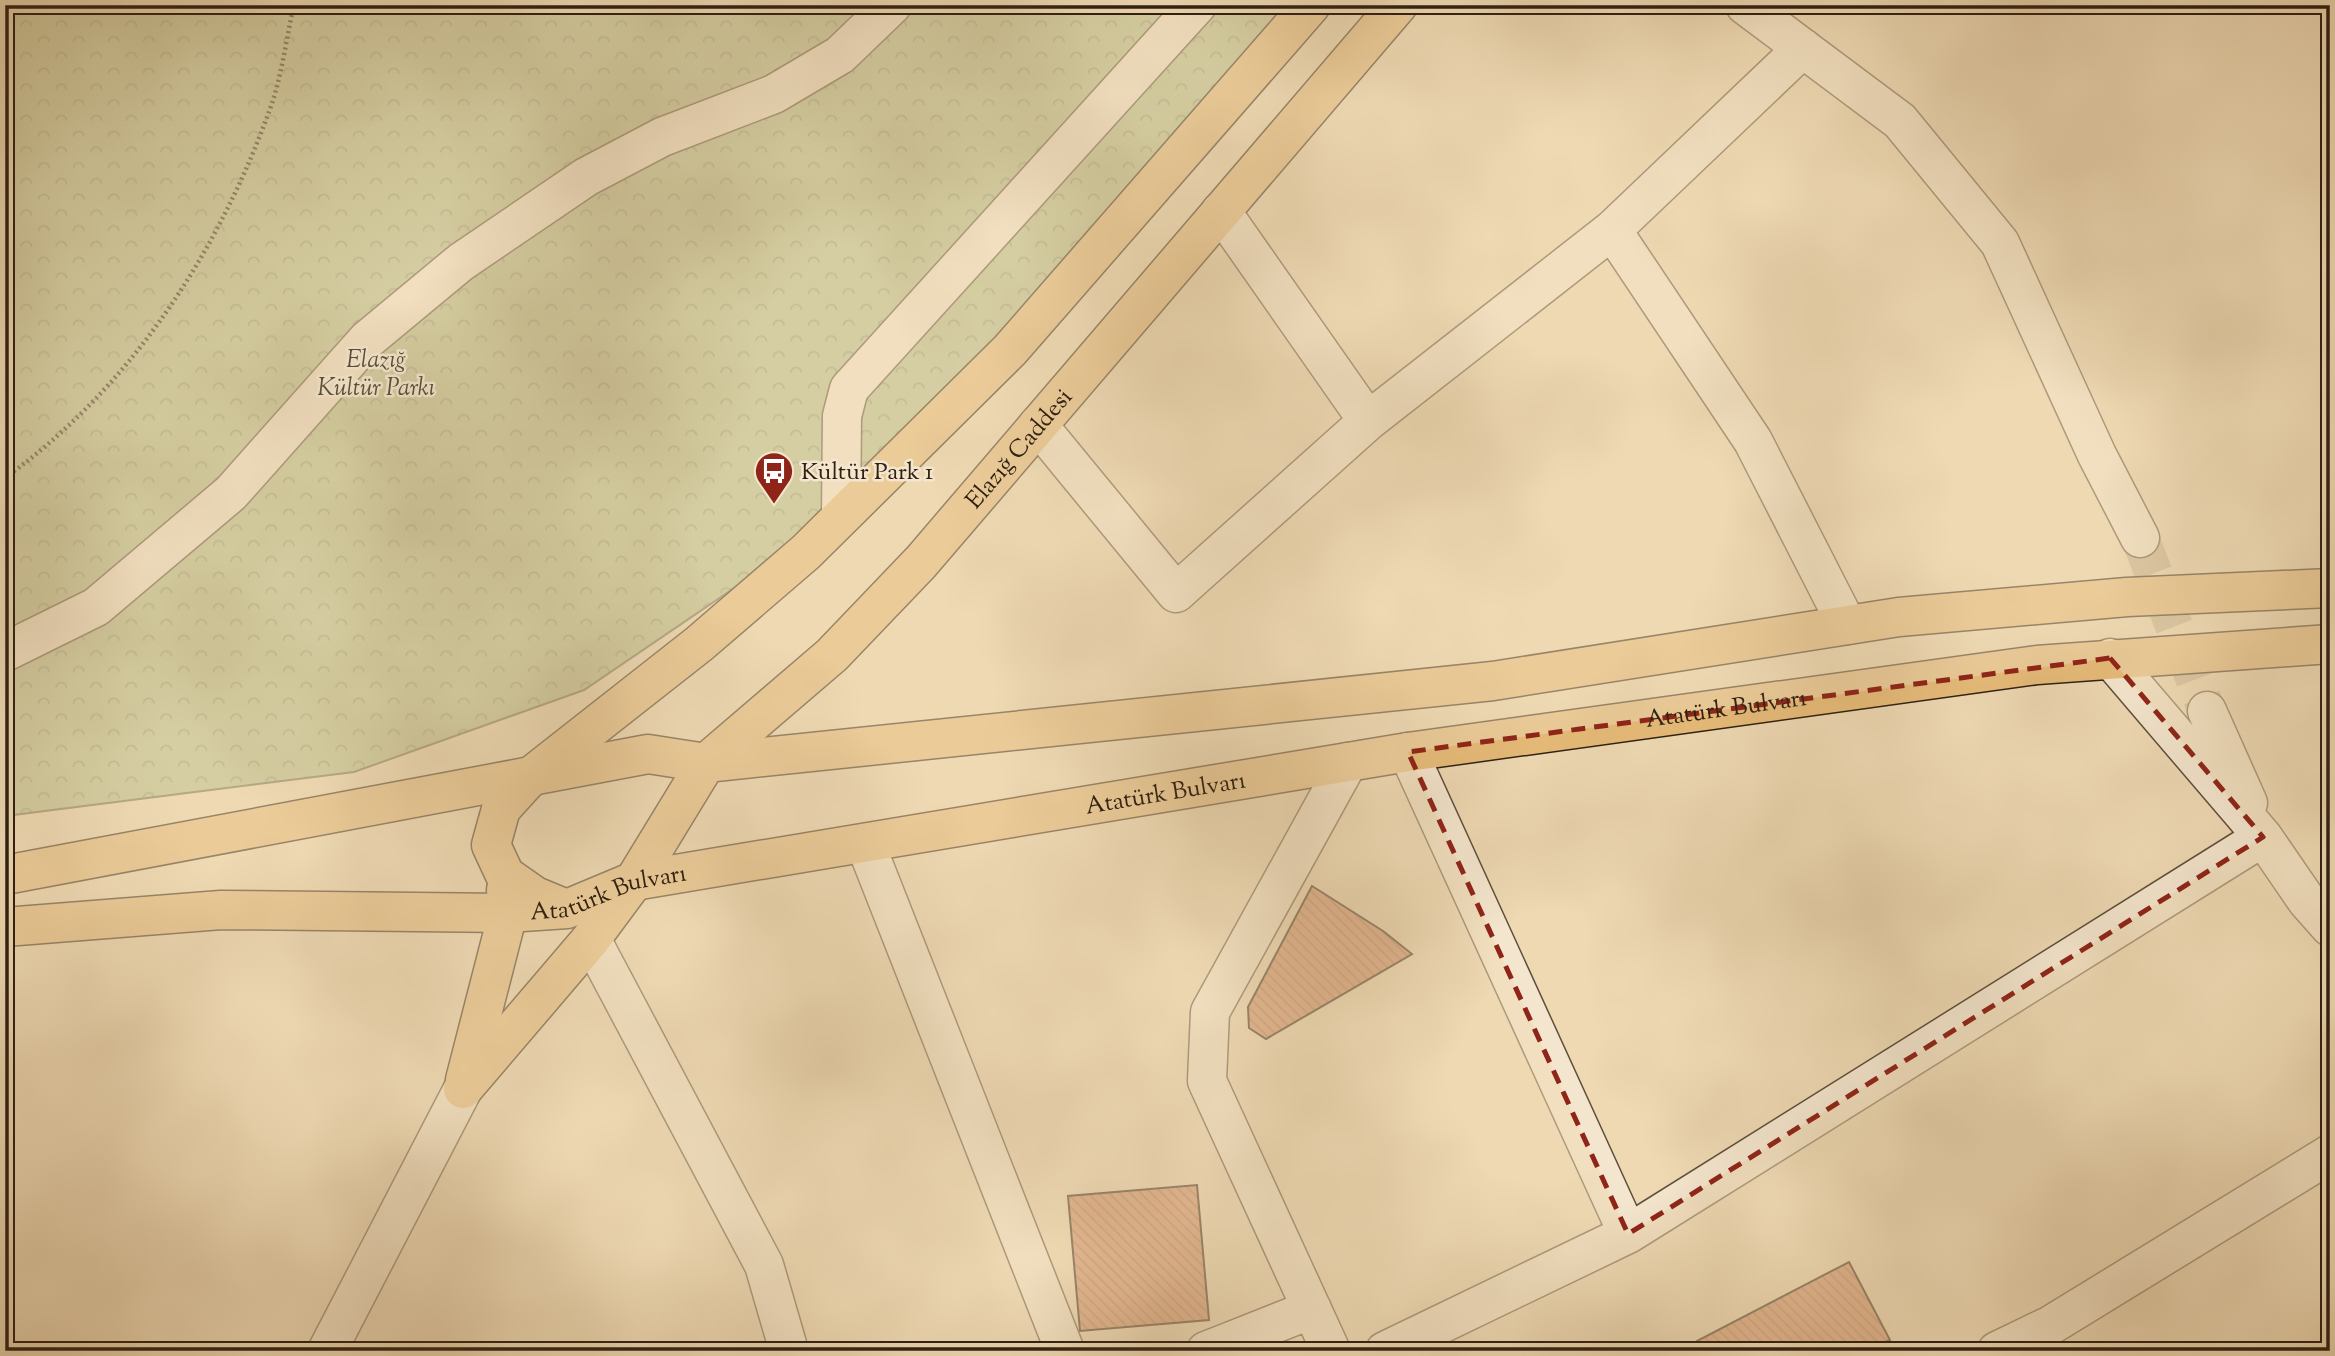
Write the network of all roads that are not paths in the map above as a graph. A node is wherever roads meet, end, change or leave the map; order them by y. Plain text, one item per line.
1 (891, 5) edge
2 (1197, 5) edge
3 (1311, 5) edge
4 (1398, 5) edge
5 (1745, 5) edge
6 (1802, 48) junction
7 (1221, 211) junction
8 (1612, 230) junction
9 (1368, 421) junction
10 (1038, 425) junction
11 (841, 516) junction
12 (2140, 538) tunnel mouth
13 (2330, 588) edge
14 (1847, 625) junction
15 (2330, 644) edge
16 (5, 652) edge
17 (2110, 658) junction
18 (2207, 711) tunnel mouth
19 (1408, 752) junction
20 (1348, 762) junction
21 (706, 763) junction
22 (531, 776) junction
23 (2263, 837) junction
24 (865, 844) junction
25 (5, 875) edge
26 (505, 875) junction
27 (634, 881) junction
28 (567, 909) junction
29 (508, 913) junction
30 (5, 927) edge
31 (2330, 928) edge
32 (591, 939) junction
33 (463, 1089) junction
34 (2330, 1154) edge
35 (1628, 1234) junction
36 (1312, 1309) junction
37 (327, 1351) edge
38 (789, 1351) edge
39 (1065, 1351) edge
40 (1206, 1351) edge
41 (1331, 1351) edge
42 (1385, 1351) edge
43 (1997, 1351) edge

1 - 16 street
2 - 11 street
3 - 11 main road
4 - 7 main road, Elazığ Caddesi
5 - 6 street
6 - 8 street
6 - 12 street
7 - 9 street
7 - 10 main road, Elazığ Caddesi
8 - 9 street
8 - 14 street
9 - 10 street
10 - 21 main road, Elazığ Caddesi
11 - 22 main road
13 - 14 main road
14 - 21 main road
15 - 17 main road, Atatürk Bulvarı
17 - 19 main road, Atatürk Bulvarı
17 - 23 street
18 - 23 street
19 - 20 main road, Atatürk Bulvarı
19 - 35 street
20 - 24 main road, Atatürk Bulvarı
20 - 36 street
21 - 22 main road
21 - 27 main road, Elazığ Caddesi
22 - 25 main road
22 - 26 main road
23 - 31 street
23 - 35 street
24 - 27 main road, Atatürk Bulvarı
24 - 39 street
26 - 28 main road
26 - 29 main road
27 - 28 main road, Atatürk Bulvarı
27 - 32 main road, Elazığ Caddesi
28 - 29 main road, Atatürk Bulvarı
29 - 30 main road, Atatürk Bulvarı
29 - 33 main road
32 - 33 main road, Elazığ Caddesi
32 - 38 street
33 - 37 street
34 - 43 street
35 - 42 street
36 - 40 street
36 - 41 street

